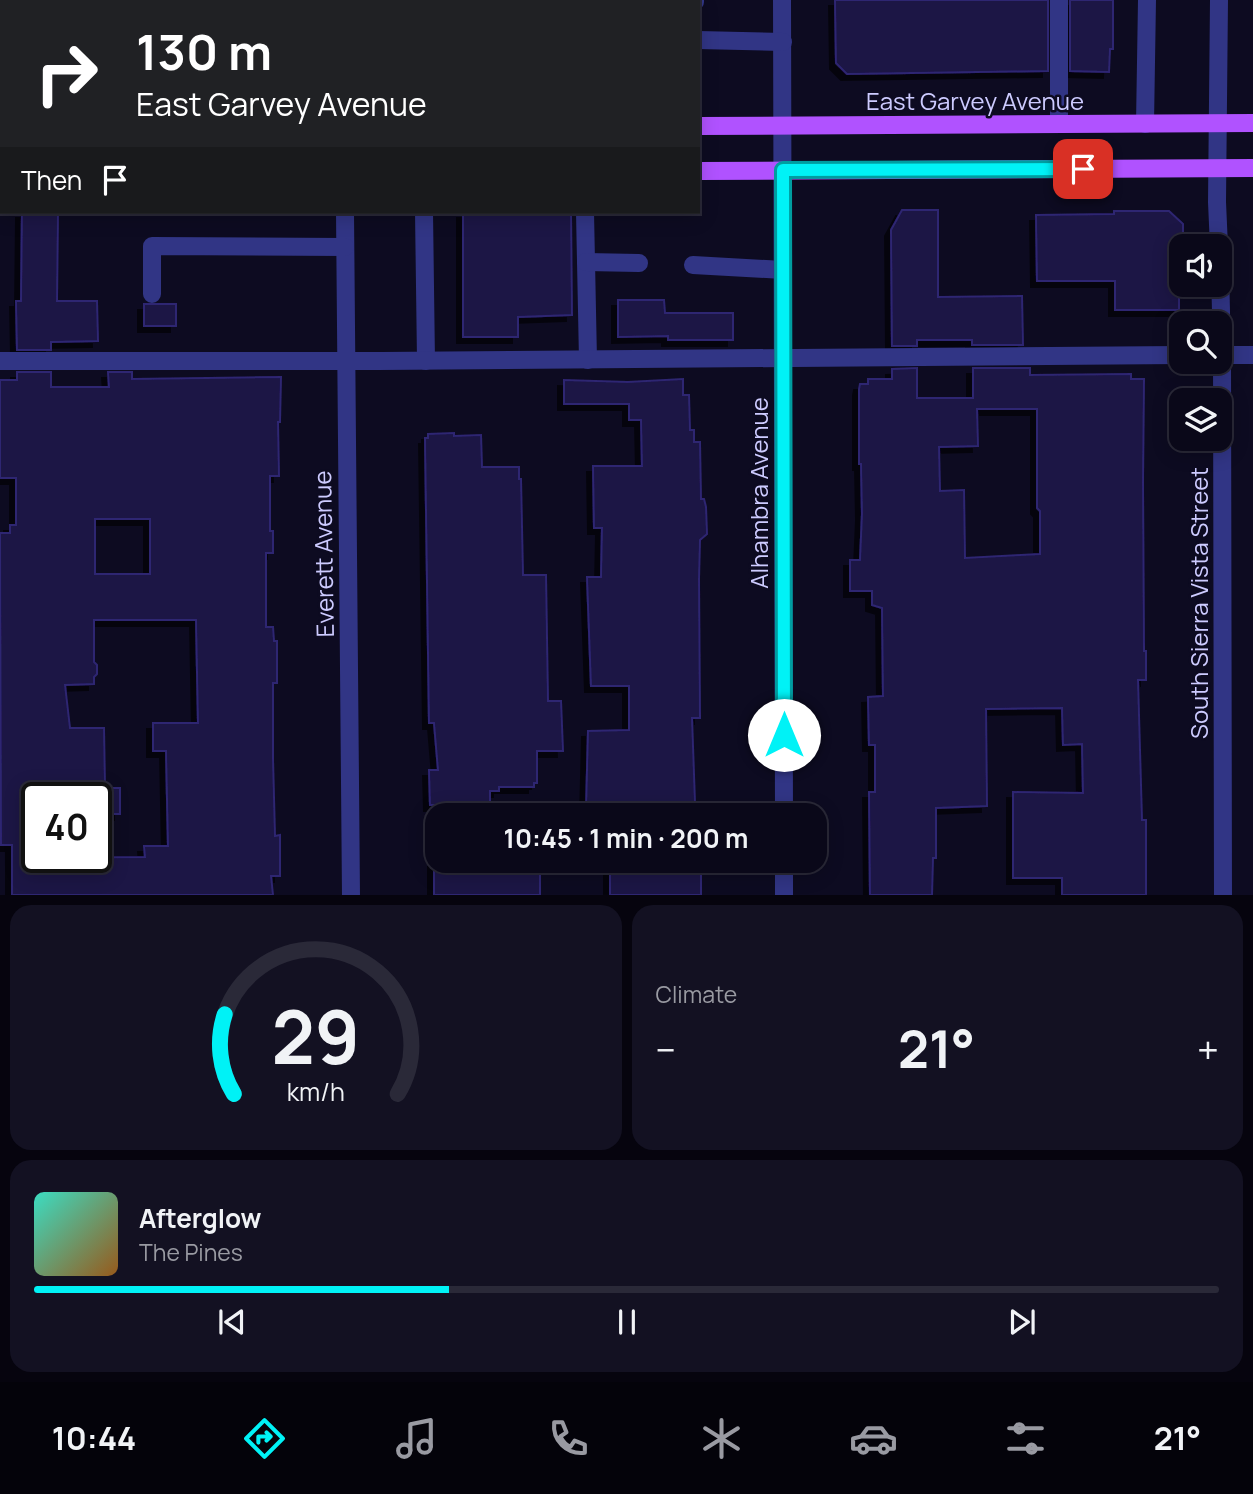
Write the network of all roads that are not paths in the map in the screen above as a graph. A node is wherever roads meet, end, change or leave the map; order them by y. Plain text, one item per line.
1 (782, 0) edge
2 (1059, 0) edge
3 (1147, 0) edge
4 (1219, 0) edge
5 (700, 40) edge
6 (783, 42) junction
7 (1253, 122) edge
8 (1059, 124) junction
9 (1145, 124) junction
10 (1218, 124) junction
11 (783, 125) junction
12 (700, 126) edge
13 (1218, 168) junction
14 (1253, 168) edge
15 (783, 170) junction
16 (700, 171) edge
17 (345, 214) edge
18 (424, 214) edge
19 (585, 214) edge
20 (1219, 234) edge
21 (345, 247) junction
22 (586, 262) junction
23 (639, 262) dead end
24 (693, 265) dead end
25 (783, 270) junction
26 (152, 294) dead end
27 (1169, 355) edge
28 (1232, 355) edge
29 (1253, 355) edge
30 (782, 358) junction
31 (588, 359) junction
32 (0, 361) edge
33 (346, 361) junction
34 (426, 361) junction
35 (1221, 374) edge
36 (784, 803) edge
37 (784, 873) edge
38 (351, 895) edge
39 (785, 895) edge
40 (1223, 895) edge

1 - 6 street, Alhambra Avenue
2 - 8 street
3 - 9 street
4 - 10 street
5 - 6 street
6 - 11 street, Alhambra Avenue
7 - 10 main road, East Garvey Avenue
8 - 9 main road, East Garvey Avenue
8 - 11 main road, East Garvey Avenue
9 - 10 main road, East Garvey Avenue
10 - 13 street
11 - 12 main road, East Garvey Avenue
11 - 15 street, Alhambra Avenue
13 - 14 main road
13 - 15 main road
13 - 20 street
15 - 16 main road
15 - 25 street, Alhambra Avenue
17 - 21 street, Everett Avenue
18 - 34 street
19 - 22 street
21 - 26 street
21 - 33 street, Everett Avenue
22 - 23 street
22 - 31 street
24 - 25 street
25 - 30 street, Alhambra Avenue
27 - 30 street
28 - 29 street
30 - 31 street
30 - 36 street, Alhambra Avenue
31 - 34 street
32 - 33 street
33 - 34 street
33 - 38 street, Everett Avenue
35 - 40 street, South Sierra Vista Street
37 - 39 street

